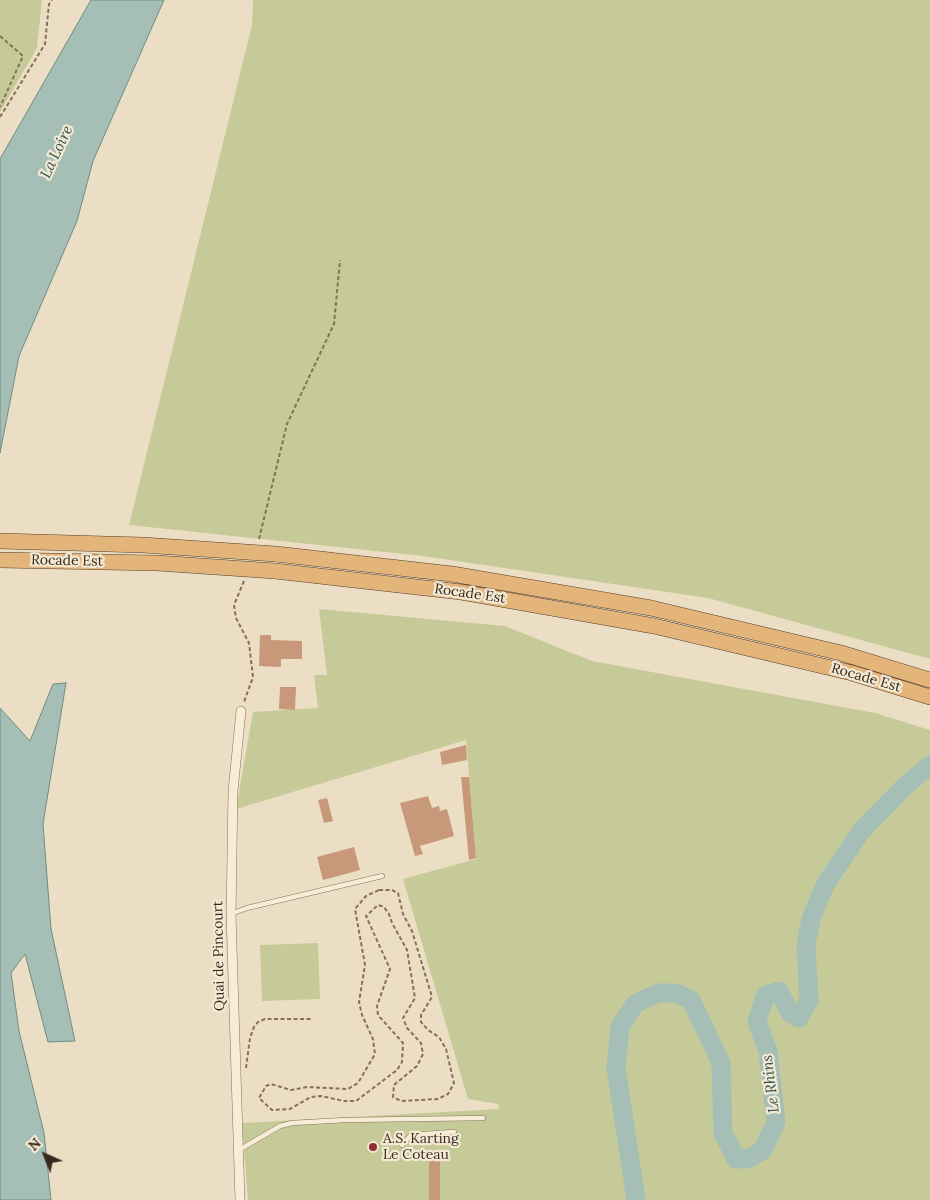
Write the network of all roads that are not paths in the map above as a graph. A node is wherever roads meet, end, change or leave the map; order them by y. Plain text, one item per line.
1 (0, 541) edge
2 (0, 560) edge
3 (930, 680) edge
4 (930, 697) edge
5 (241, 712) road end
6 (382, 876) dead end
7 (231, 914) junction
8 (483, 1118) dead end
9 (454, 1132) dead end
10 (402, 1145) dead end
11 (239, 1150) junction
12 (240, 1200) edge

1 - 3 highway, Rocade Est, bridge
2 - 4 highway, Rocade Est, bridge
5 - 7 street, Quai de Pincourt
6 - 7 lane
7 - 11 street, Quai de Pincourt
8 - 11 lane
9 - 10 lane
11 - 12 street, Quai de Pincourt

